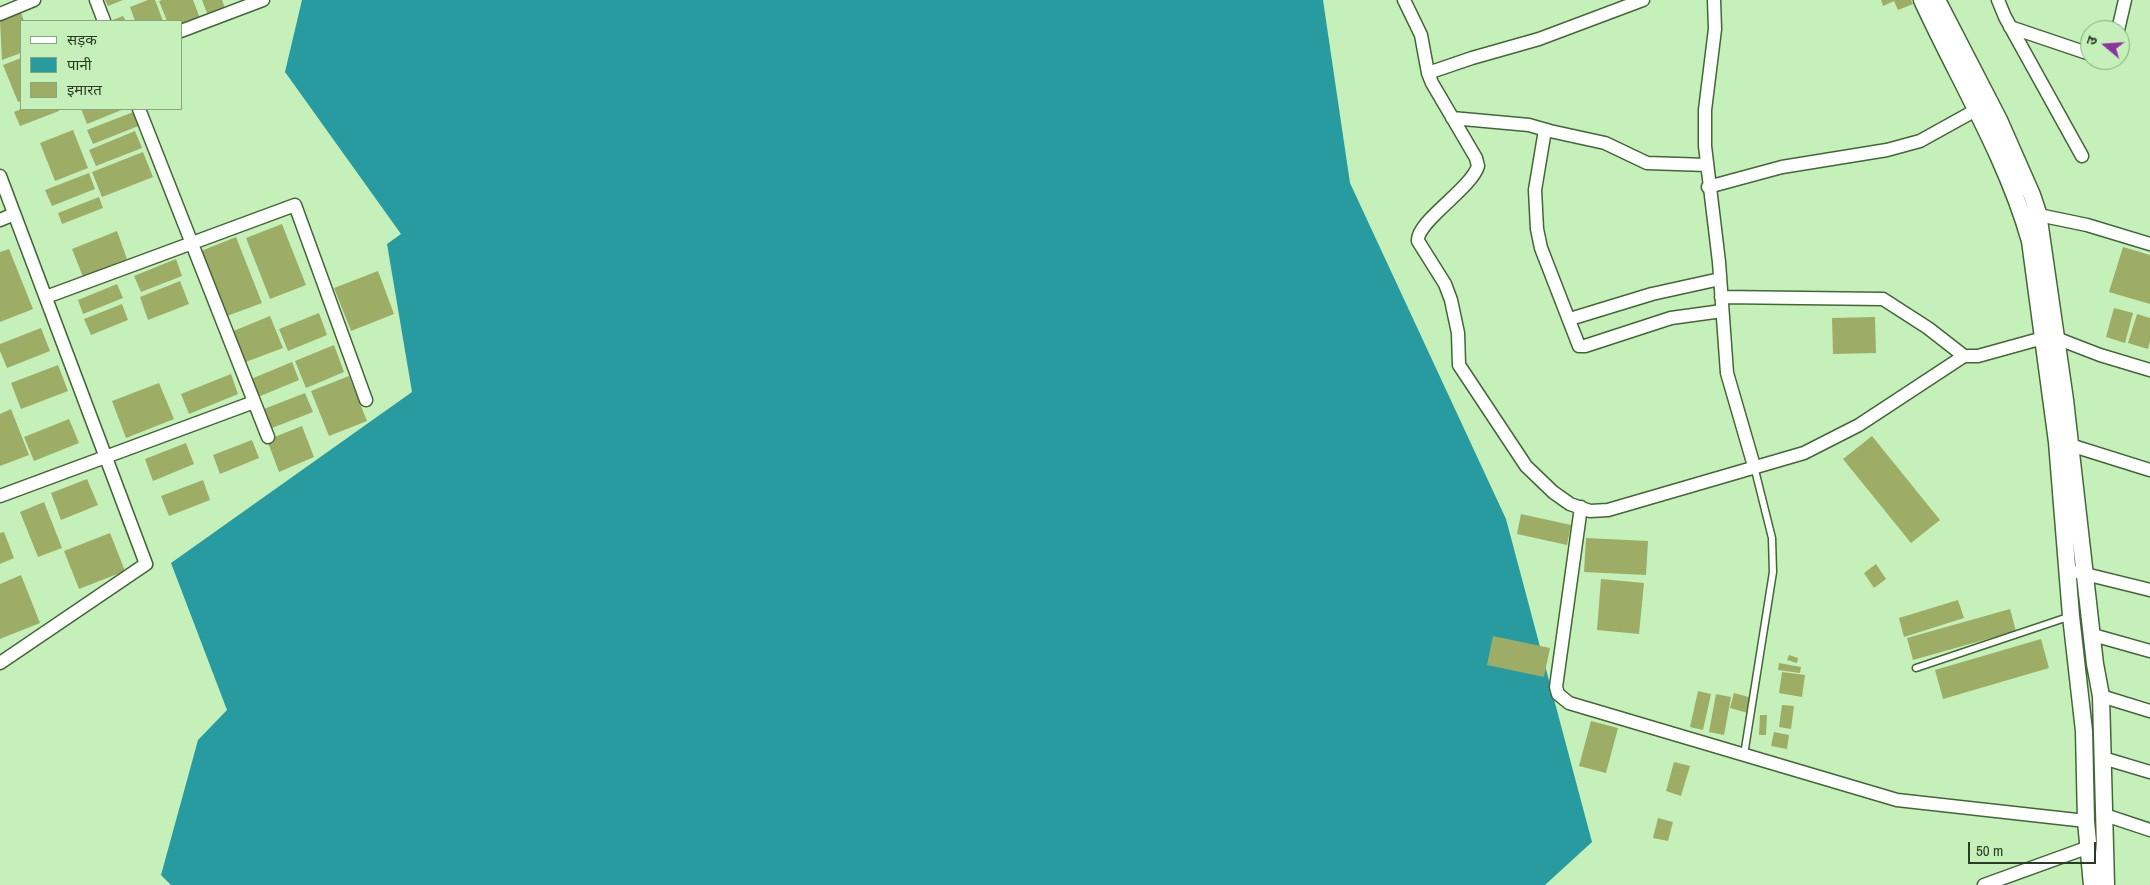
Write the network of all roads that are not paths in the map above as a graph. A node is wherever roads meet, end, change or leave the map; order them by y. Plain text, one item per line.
1 (34, 0) edge
2 (96, 0) edge
3 (263, 0) edge
4 (1404, 0) edge
5 (1642, 0) edge
6 (1714, 0) edge
7 (1922, 0) edge
8 (1937, 0) edge
9 (1998, 0) edge
10 (2125, 0) edge
11 (0, 14) edge
12 (104, 20) edge
13 (2120, 20) edge
14 (2010, 27) junction
15 (182, 31) edge
16 (2080, 51) edge
17 (1428, 73) junction
18 (139, 110) edge
19 (1976, 110) junction
20 (1452, 118) junction
21 (1545, 130) junction
22 (2082, 156) dead end
23 (1707, 164) junction
24 (0, 176) edge
25 (1708, 187) junction
26 (2030, 213) junction
27 (14, 214) junction
28 (0, 220) edge
29 (192, 243) junction
30 (2150, 244) edge
31 (1720, 279) junction
32 (46, 297) junction
33 (1721, 297) junction
34 (1722, 311) junction
35 (1570, 319) junction
36 (2050, 338) junction
37 (1964, 356) junction
38 (2150, 370) edge
39 (366, 400) dead end
40 (254, 402) junction
41 (268, 437) dead end
42 (2070, 445) junction
43 (106, 457) junction
44 (1754, 466) junction
45 (2150, 470) edge
46 (0, 496) edge
47 (1581, 508) junction
48 (2067, 571) junction
49 (2085, 573) junction
50 (2150, 590) edge
51 (2071, 616) junction
52 (2093, 635) junction
53 (2150, 651) edge
54 (0, 663) edge
55 (1916, 668) dead end
56 (2101, 696) junction
57 (2150, 711) edge
58 (1744, 755) junction
59 (2103, 758) junction
60 (2150, 772) edge
61 (2105, 815) junction
62 (2086, 821) junction
63 (2150, 830) edge
64 (2089, 848) junction
65 (1984, 885) edge
66 (2092, 885) edge
67 (2106, 885) edge

1 - 11 street
2 - 12 street
3 - 15 street
4 - 17 street
5 - 17 street
6 - 23 street
7 - 19 street
8 - 26 street
9 - 14 street
10 - 13 street
14 - 16 street
14 - 22 street
17 - 20 street
18 - 29 street
19 - 25 street
19 - 26 street
20 - 21 street
20 - 47 street
21 - 23 street
21 - 35 street
23 - 25 street
24 - 27 street
25 - 31 street
26 - 30 street
26 - 36 street
27 - 28 street
27 - 32 street
29 - 32 street
29 - 39 street
29 - 40 street
31 - 33 street
31 - 35 street
32 - 43 street
33 - 34 street
33 - 37 street
34 - 35 street
34 - 44 street
36 - 37 street
36 - 38 street
36 - 42 street
36 - 48 street
37 - 44 street
40 - 41 street
40 - 43 street
42 - 45 street
42 - 49 street
43 - 46 street
43 - 54 street
44 - 47 street
44 - 58 lane
47 - 58 street
48 - 49 street
48 - 51 street
49 - 50 street
49 - 52 street
51 - 55 lane
51 - 62 street
52 - 53 street
52 - 56 street
56 - 57 street
56 - 59 street
58 - 62 street
59 - 60 street
59 - 61 street
61 - 63 street
61 - 67 street
62 - 64 street
64 - 65 street
64 - 66 street

